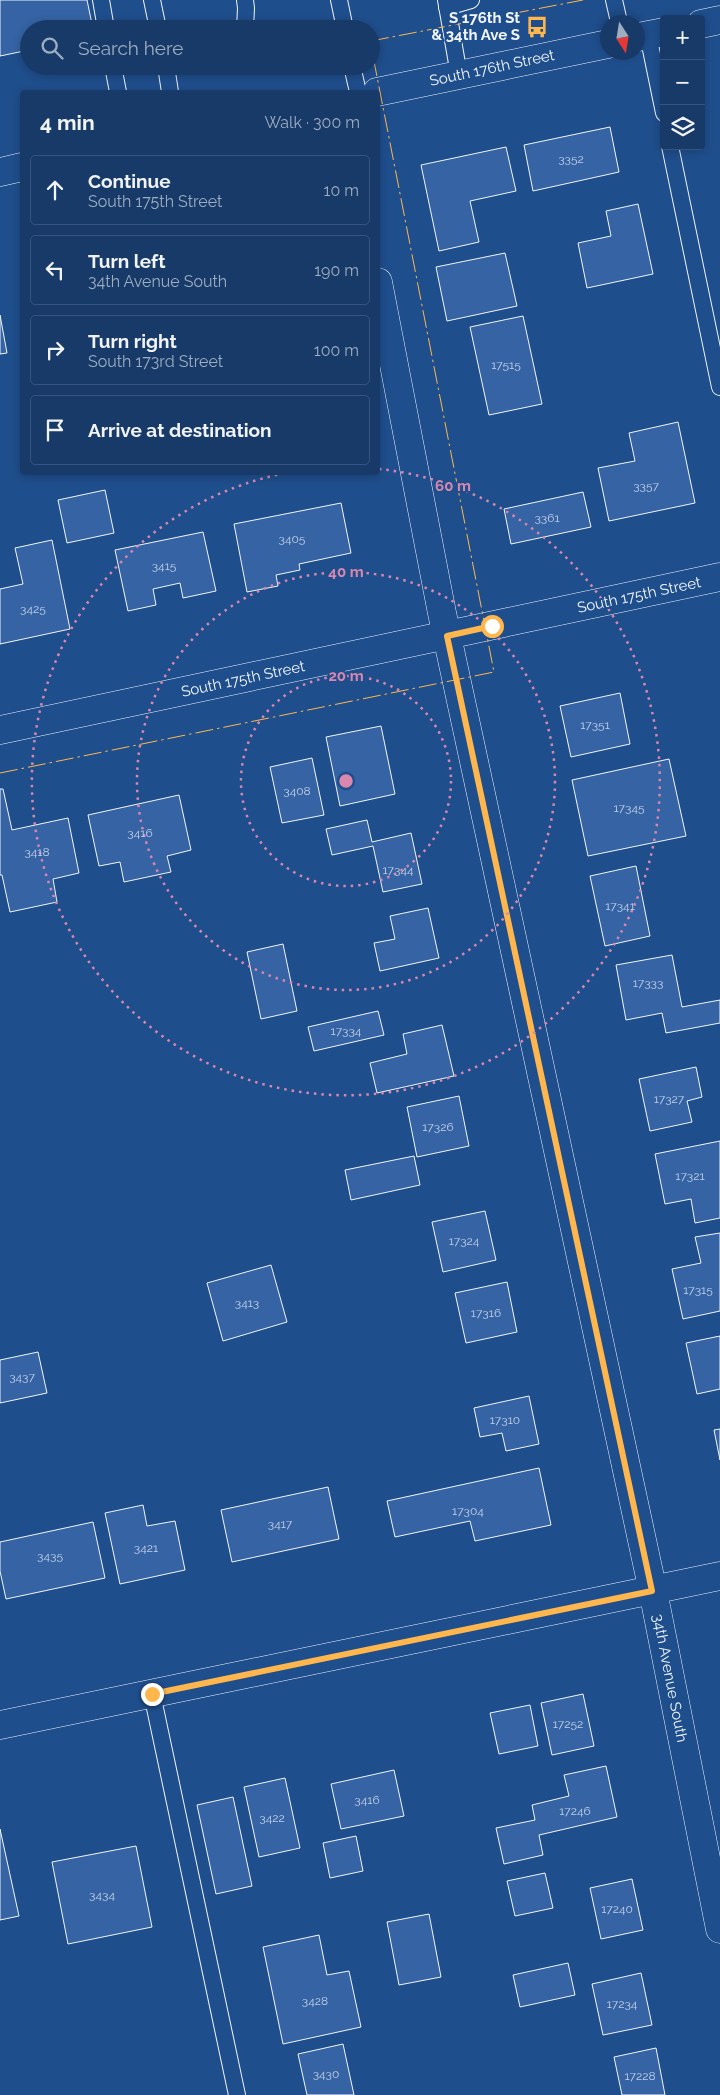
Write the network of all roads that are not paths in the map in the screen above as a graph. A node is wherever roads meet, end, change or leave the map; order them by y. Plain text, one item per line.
1 (100, 0) edge
2 (152, 0) edge
3 (245, 0) edge
4 (339, 0) edge
5 (471, 0) edge
6 (614, 0) edge
7 (446, 3) edge
8 (617, 15) edge
9 (105, 20) edge
10 (156, 20) edge
11 (245, 20) edge
12 (343, 20) edge
13 (720, 20) edge
14 (705, 23) edge
15 (650, 35) edge
16 (600, 46) edge
17 (115, 75) edge
18 (168, 75) edge
19 (354, 75) edge
20 (459, 75) junction
21 (118, 90) edge
22 (170, 90) edge
23 (358, 90) edge
24 (380, 91) edge
25 (662, 105) edge
26 (671, 150) edge
27 (20, 167) edge
28 (0, 172) edge
29 (380, 292) edge
30 (720, 388) edge
31 (720, 578) edge
32 (447, 636) junction
33 (0, 730) edge
34 (720, 1576) edge
35 (652, 1591) junction
36 (152, 1694) junction
37 (0, 1725) edge
38 (720, 1929) edge
39 (237, 2095) edge

1 - 9 lane
2 - 10 lane
3 - 11 lane
4 - 12 lane
5 - 7 lane
6 - 8 lane
7 - 20 lane
13 - 14 street
15 - 25 lane
16 - 20 street, South 176th Street
17 - 21 lane
18 - 22 lane
19 - 23 lane
20 - 24 street, South 176th Street
26 - 30 lane
27 - 28 street
29 - 32 street, 34th Avenue South
31 - 32 street, South 175th Street
32 - 33 street, South 175th Street
32 - 35 street, 34th Avenue South
34 - 35 street
35 - 36 street
35 - 38 street, 34th Avenue South
36 - 37 street
36 - 39 lane

